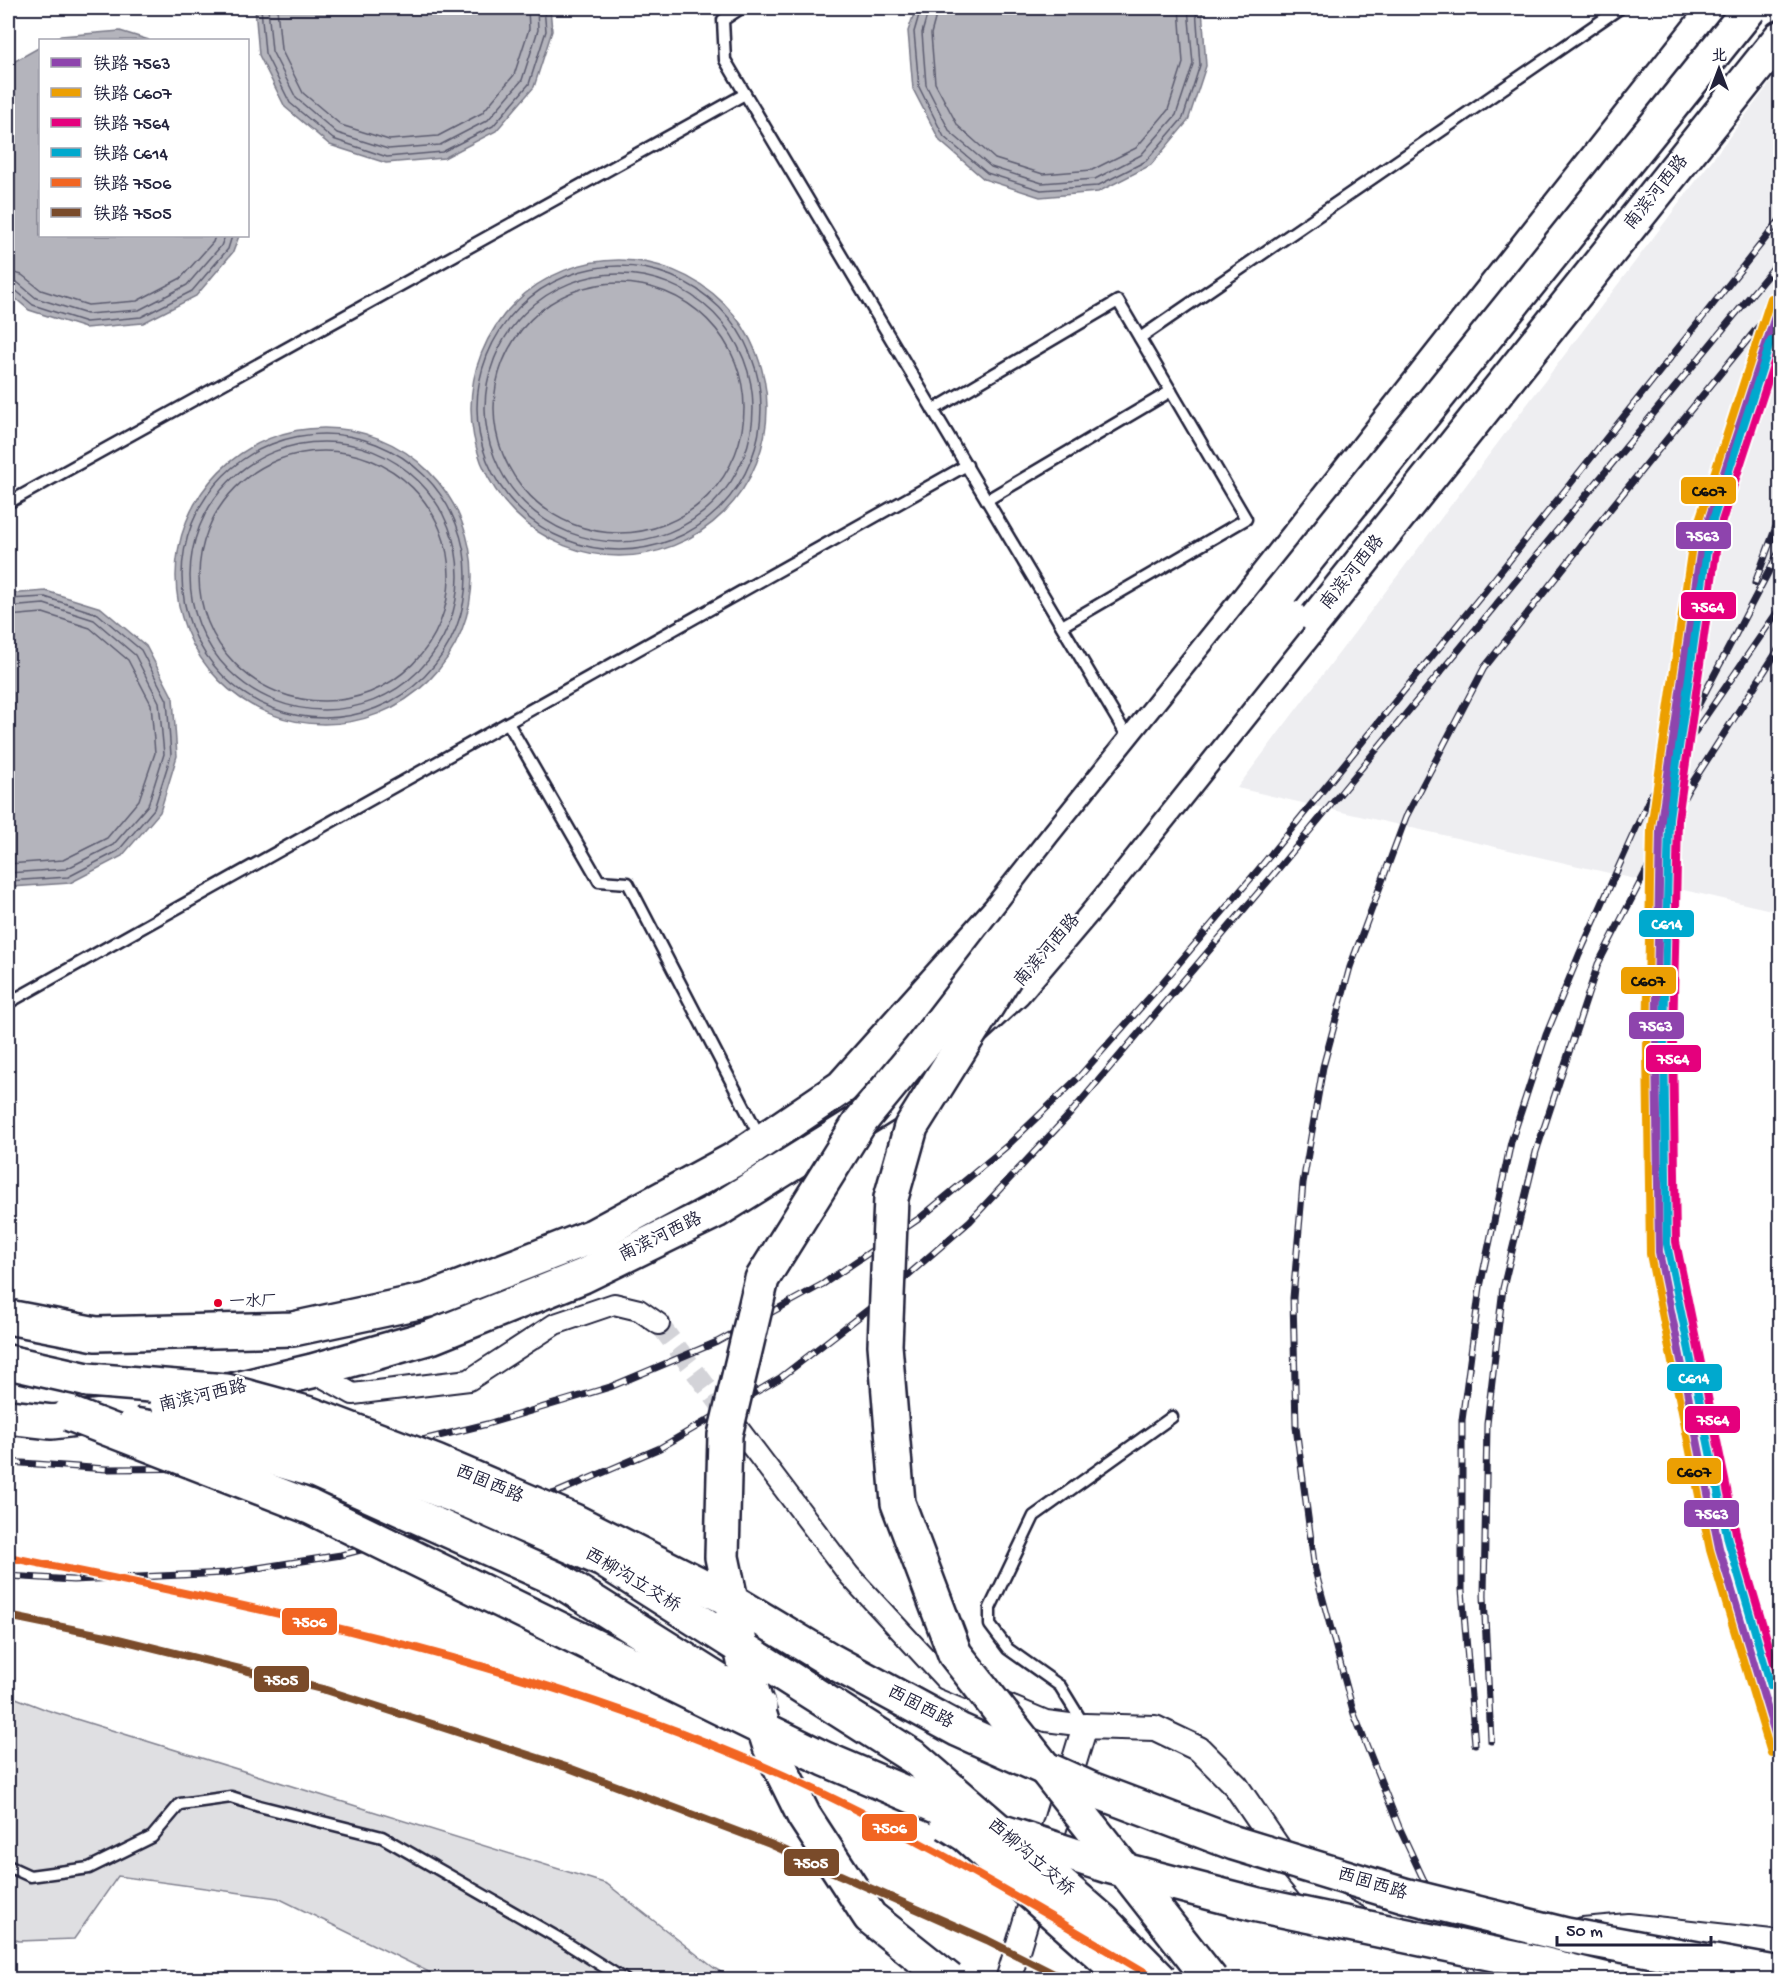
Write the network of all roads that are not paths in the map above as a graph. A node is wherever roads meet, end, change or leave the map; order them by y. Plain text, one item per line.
1 (741, 8) edge
2 (1620, 8) edge
3 (1716, 8) edge
4 (1750, 8) edge
5 (1775, 8) edge
6 (1780, 38) edge
7 (745, 94) junction
8 (1140, 338) junction
9 (1171, 390) junction
10 (933, 410) junction
11 (966, 465) junction
12 (987, 500) junction
13 (8, 503) edge
14 (1062, 626) junction
15 (508, 723) junction
16 (1132, 745) junction
17 (8, 1003) edge
18 (762, 1141) junction
19 (8, 1317) edge
20 (659, 1324) tunnel mouth
21 (8, 1362) edge
22 (312, 1371) junction
23 (88, 1380) junction
24 (8, 1401) edge
25 (70, 1414) junction
26 (728, 1414) tunnel mouth
27 (8, 1417) edge
28 (1172, 1417) dead end
29 (1084, 1726) junction
30 (8, 1866) edge
31 (1397, 1928) tunnel mouth
32 (1545, 1932) dead end
33 (1780, 1943) edge
34 (1780, 1974) edge
35 (625, 1980) edge
36 (949, 1980) edge
37 (1008, 1980) edge
38 (1129, 1980) edge
39 (1161, 1980) edge
40 (1211, 1980) edge
41 (1608, 1980) edge

1 - 7 lane
2 - 8 lane
3 - 16 highway, 南滨河西路
4 - 36 highway, bridge
5 - 40 highway, bridge
6 - 22 highway, 南滨河西路
7 - 10 lane
7 - 13 lane
8 - 9 lane
8 - 10 lane
9 - 12 lane
9 - 14 lane
10 - 11 lane
11 - 12 lane
11 - 15 lane
12 - 14 lane
14 - 16 lane
15 - 17 lane
15 - 18 lane
16 - 18 highway, 南滨河西路
18 - 19 highway, 南滨河西路
20 - 22 street
21 - 23 highway, 西柳沟立交桥
22 - 27 highway, 南滨河西路
23 - 34 highway, 西固西路, bridge
23 - 39 highway, 西柳沟立交桥, bridge
24 - 25 highway, 西柳沟立交桥
25 - 38 highway, 西柳沟立交桥, bridge
25 - 41 highway, bridge
26 - 29 street
28 - 29 lane
29 - 31 street
29 - 37 street
30 - 35 lane
32 - 33 street

